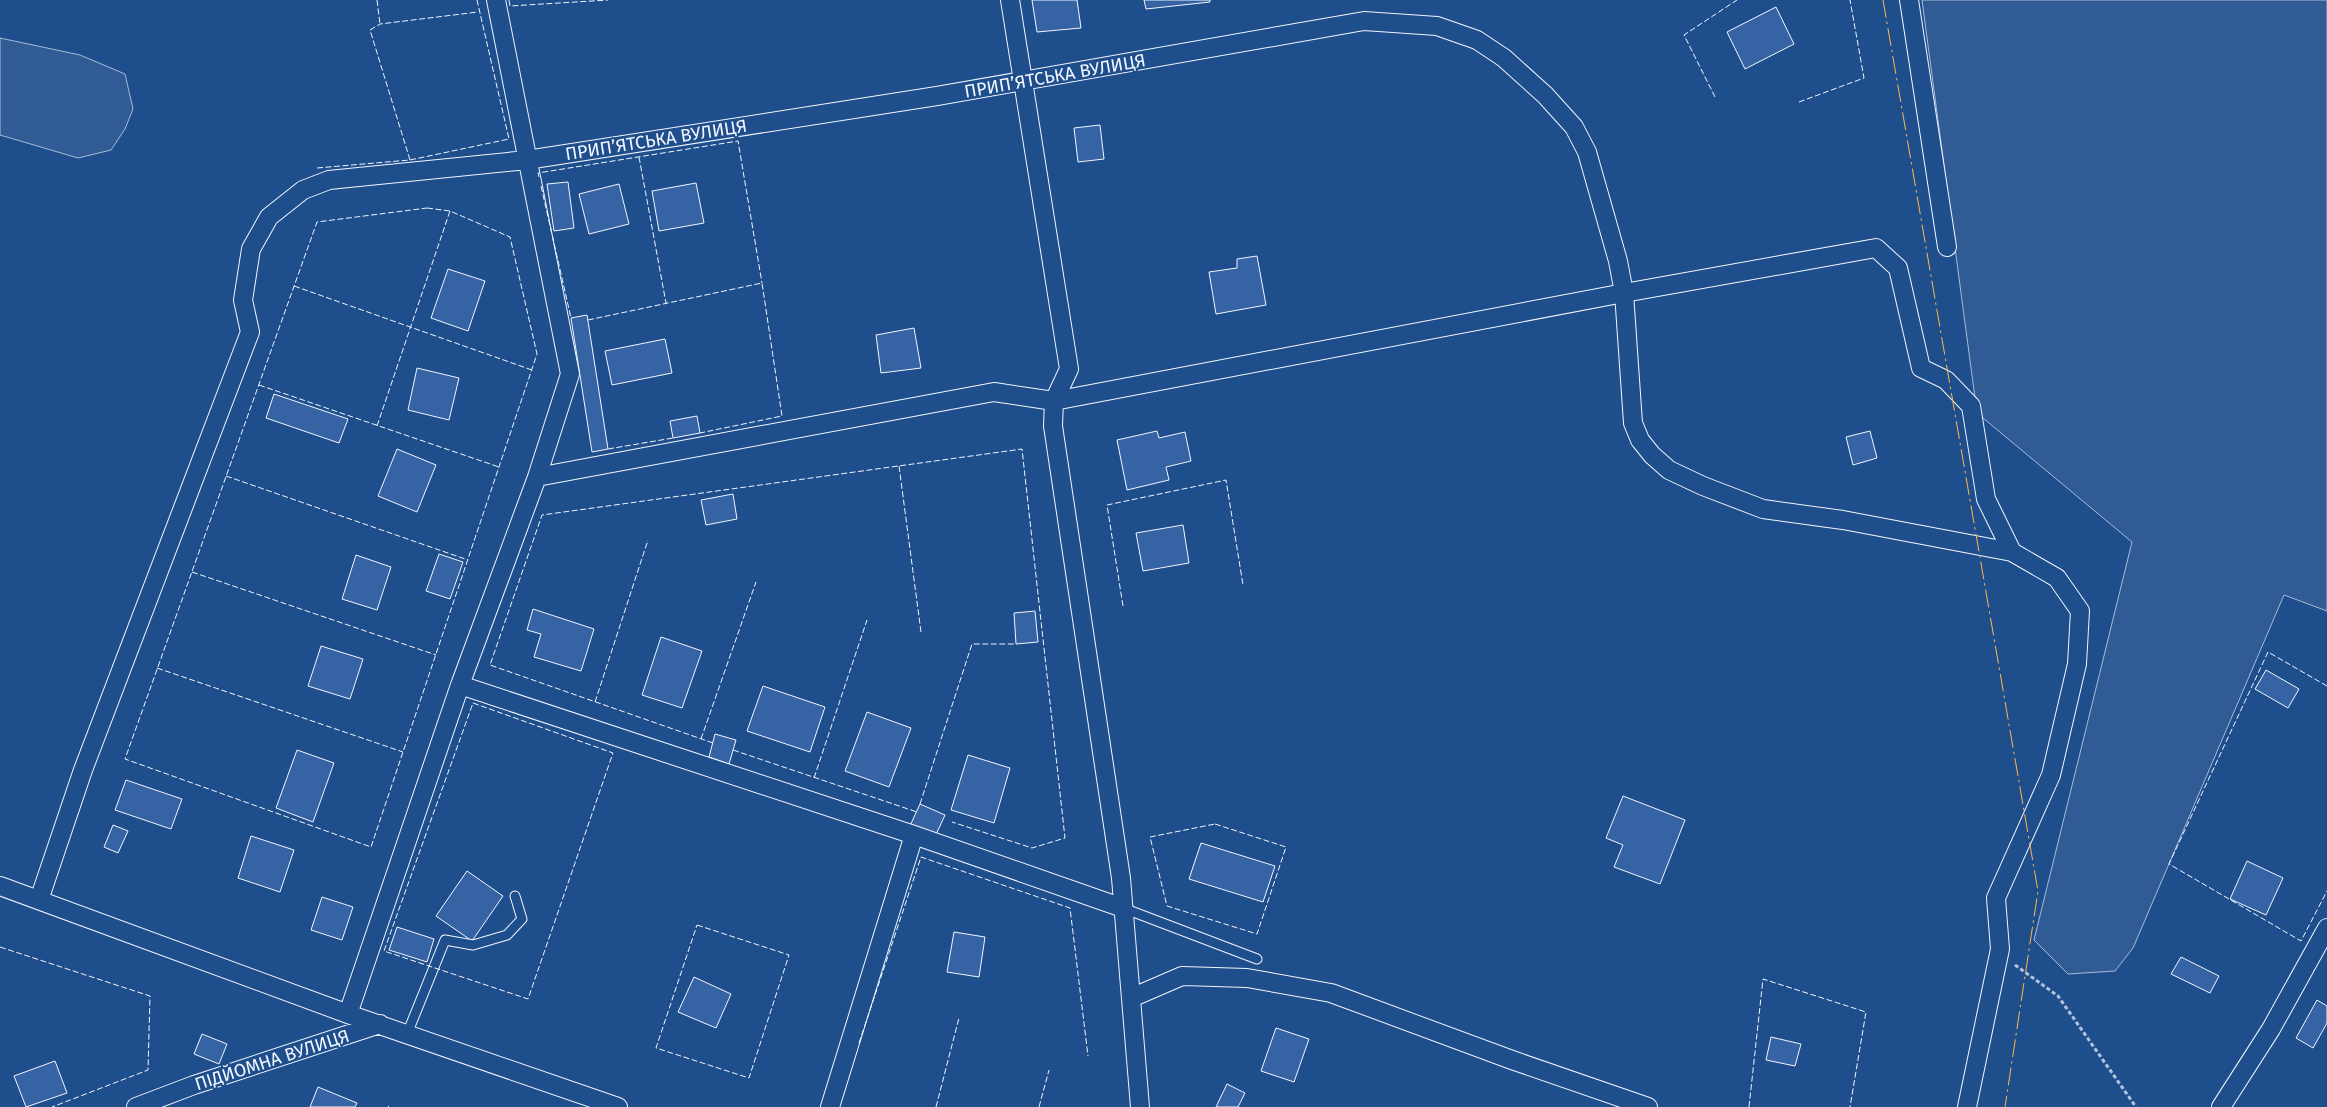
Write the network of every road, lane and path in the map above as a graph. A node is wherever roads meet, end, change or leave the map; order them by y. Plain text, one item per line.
1 (496, 0) edge
2 (1010, 0) edge
3 (1909, 0) edge
4 (1024, 82) junction
5 (527, 160) junction
6 (1947, 247) dead end
7 (1624, 293) junction
8 (1054, 401) junction
9 (537, 477) junction
10 (2012, 552) junction
11 (460, 685) junction
12 (914, 835) junction
13 (0, 886) edge
14 (515, 896) dead end
15 (38, 900) junction
16 (1123, 908) junction
17 (2327, 928) edge
18 (2000, 949) junction
19 (1257, 959) dead end
20 (1131, 998) junction
21 (348, 1014) junction
22 (380, 1024) junction
23 (407, 1034) junction
24 (136, 1107) edge
25 (618, 1107) edge
26 (830, 1107) edge
27 (1140, 1107) edge
28 (1648, 1107) edge
29 (1967, 1107) edge
30 (2136, 1107) edge
31 (2221, 1107) edge

1 - 5 street
2 - 4 street
3 - 6 street
4 - 5 street, ПРИП’ЯТСЬКА ВУЛИЦЯ
4 - 7 street, ПРИП’ЯТСЬКА ВУЛИЦЯ
4 - 8 street
5 - 9 street
5 - 15 street, ПРИП’ЯТСЬКА ВУЛИЦЯ
7 - 8 street
7 - 10 street, ПРИП’ЯТСЬКА ВУЛИЦЯ
7 - 10 street
8 - 9 street
8 - 16 street
9 - 11 street
10 - 18 street
11 - 12 street
11 - 21 street
12 - 16 street
12 - 26 street
13 - 15 street
14 - 23 lane
15 - 21 street
16 - 19 lane
16 - 20 street
17 - 31 street
18 - 29 street
18 - 30 path
20 - 27 street
20 - 28 street
21 - 22 street
22 - 23 street
22 - 24 street, ПІДЙОМНА ВУЛИЦЯ
23 - 25 street

